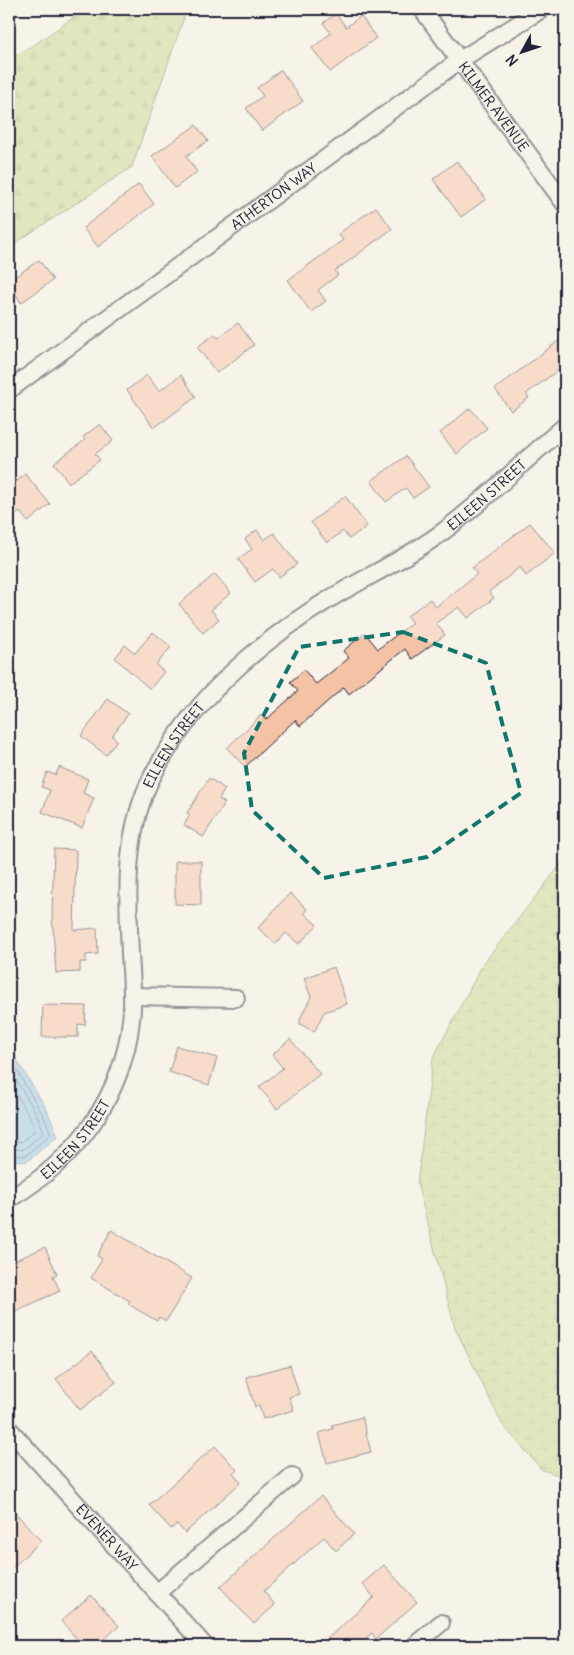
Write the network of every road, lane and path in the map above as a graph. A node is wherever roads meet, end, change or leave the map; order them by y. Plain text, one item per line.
1 (422, 9) edge
2 (542, 9) edge
3 (460, 60) junction
4 (565, 204) edge
5 (9, 390) edge
6 (565, 426) edge
7 (132, 996) junction
8 (236, 998) dead end
9 (9, 1199) edge
10 (9, 1428) edge
11 (292, 1476) dead end
12 (157, 1593) junction
13 (441, 1623) dead end
14 (206, 1646) edge
15 (414, 1646) edge

1 - 3 street, KILMER AVENUE
2 - 3 street, ATHERTON WAY
3 - 4 street, KILMER AVENUE
3 - 5 street, ATHERTON WAY
6 - 7 street, EILEEN STREET
7 - 8 street
7 - 9 street, EILEEN STREET
10 - 12 street, EVENER WAY
11 - 12 street
12 - 14 street, EVENER WAY
13 - 15 street

